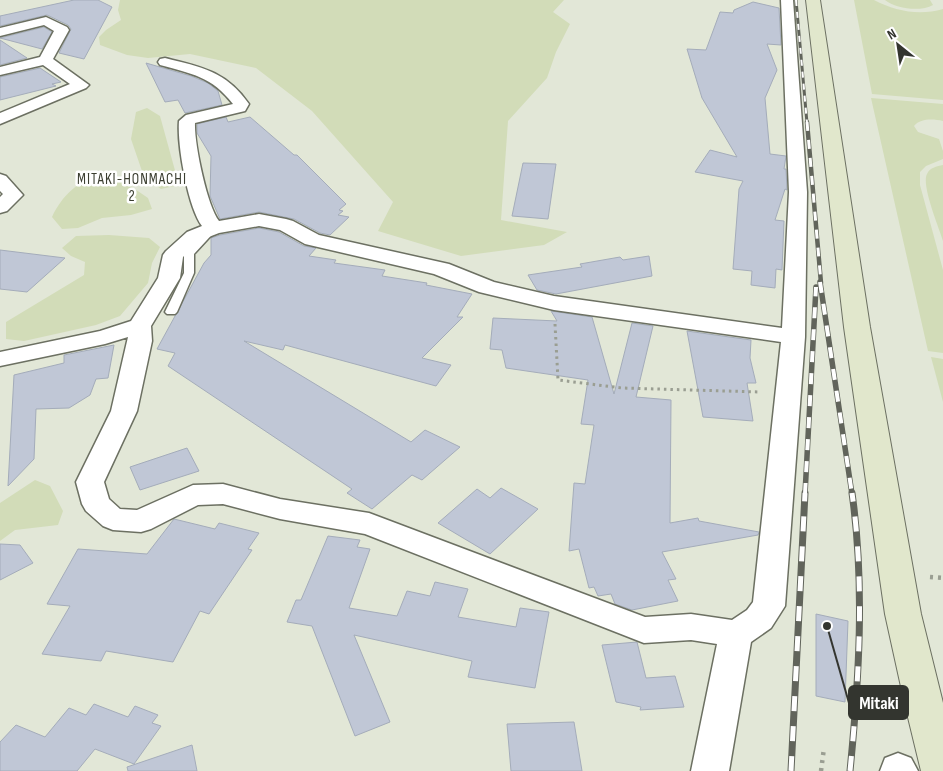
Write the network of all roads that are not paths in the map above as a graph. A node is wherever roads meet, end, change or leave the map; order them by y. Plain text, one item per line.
1 (787, 0) edge
2 (813, 0) edge
3 (0, 32) edge
4 (45, 60) junction
5 (165, 62) dead end
6 (0, 71) edge
7 (0, 119) edge
8 (0, 180) edge
9 (0, 207) edge
10 (214, 228) junction
11 (171, 312) dead end
12 (138, 326) junction
13 (793, 337) junction
14 (0, 359) edge
15 (737, 634) junction
16 (710, 771) edge
17 (942, 771) edge

1 - 13 street
2 - 17 street
3 - 4 street
4 - 6 street
4 - 7 street
5 - 10 street
8 - 9 street
10 - 11 lane
10 - 12 street
10 - 13 street
12 - 14 street
12 - 15 street
13 - 15 street
15 - 16 street

